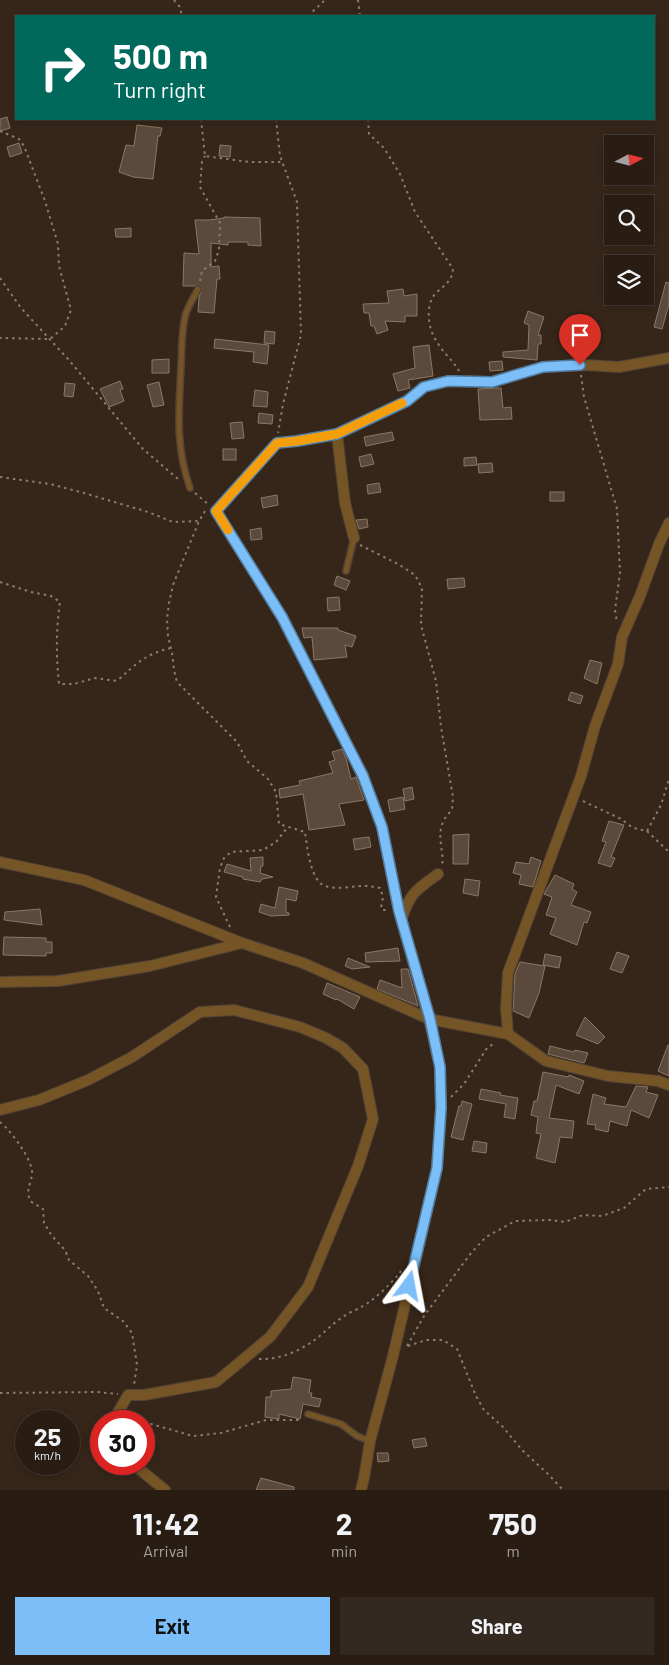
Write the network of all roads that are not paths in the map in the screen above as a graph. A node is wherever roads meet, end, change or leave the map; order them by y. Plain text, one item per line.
1 (198, 289) road end
2 (669, 358) edge
3 (337, 434) junction
4 (190, 488) road end
5 (669, 524) edge
6 (354, 538) joint
7 (346, 571) dead end
8 (0, 862) edge
9 (438, 874) road end
10 (400, 915) junction
11 (242, 943) junction
12 (0, 982) edge
13 (430, 1019) junction
14 (508, 1034) junction
15 (669, 1085) edge
16 (0, 1110) edge
17 (120, 1410) edge
18 (308, 1414) road end
19 (370, 1441) junction
20 (147, 1475) edge
21 (165, 1490) edge
22 (361, 1490) edge

1 - 4 lane
2 - 3 street
3 - 6 street
3 - 10 street
5 - 14 street
6 - 7 lane
8 - 11 street
9 - 10 street
10 - 13 street
11 - 12 street
11 - 13 street
13 - 14 street
13 - 19 street
14 - 15 street
16 - 17 street
18 - 19 lane
19 - 22 street
20 - 21 street

